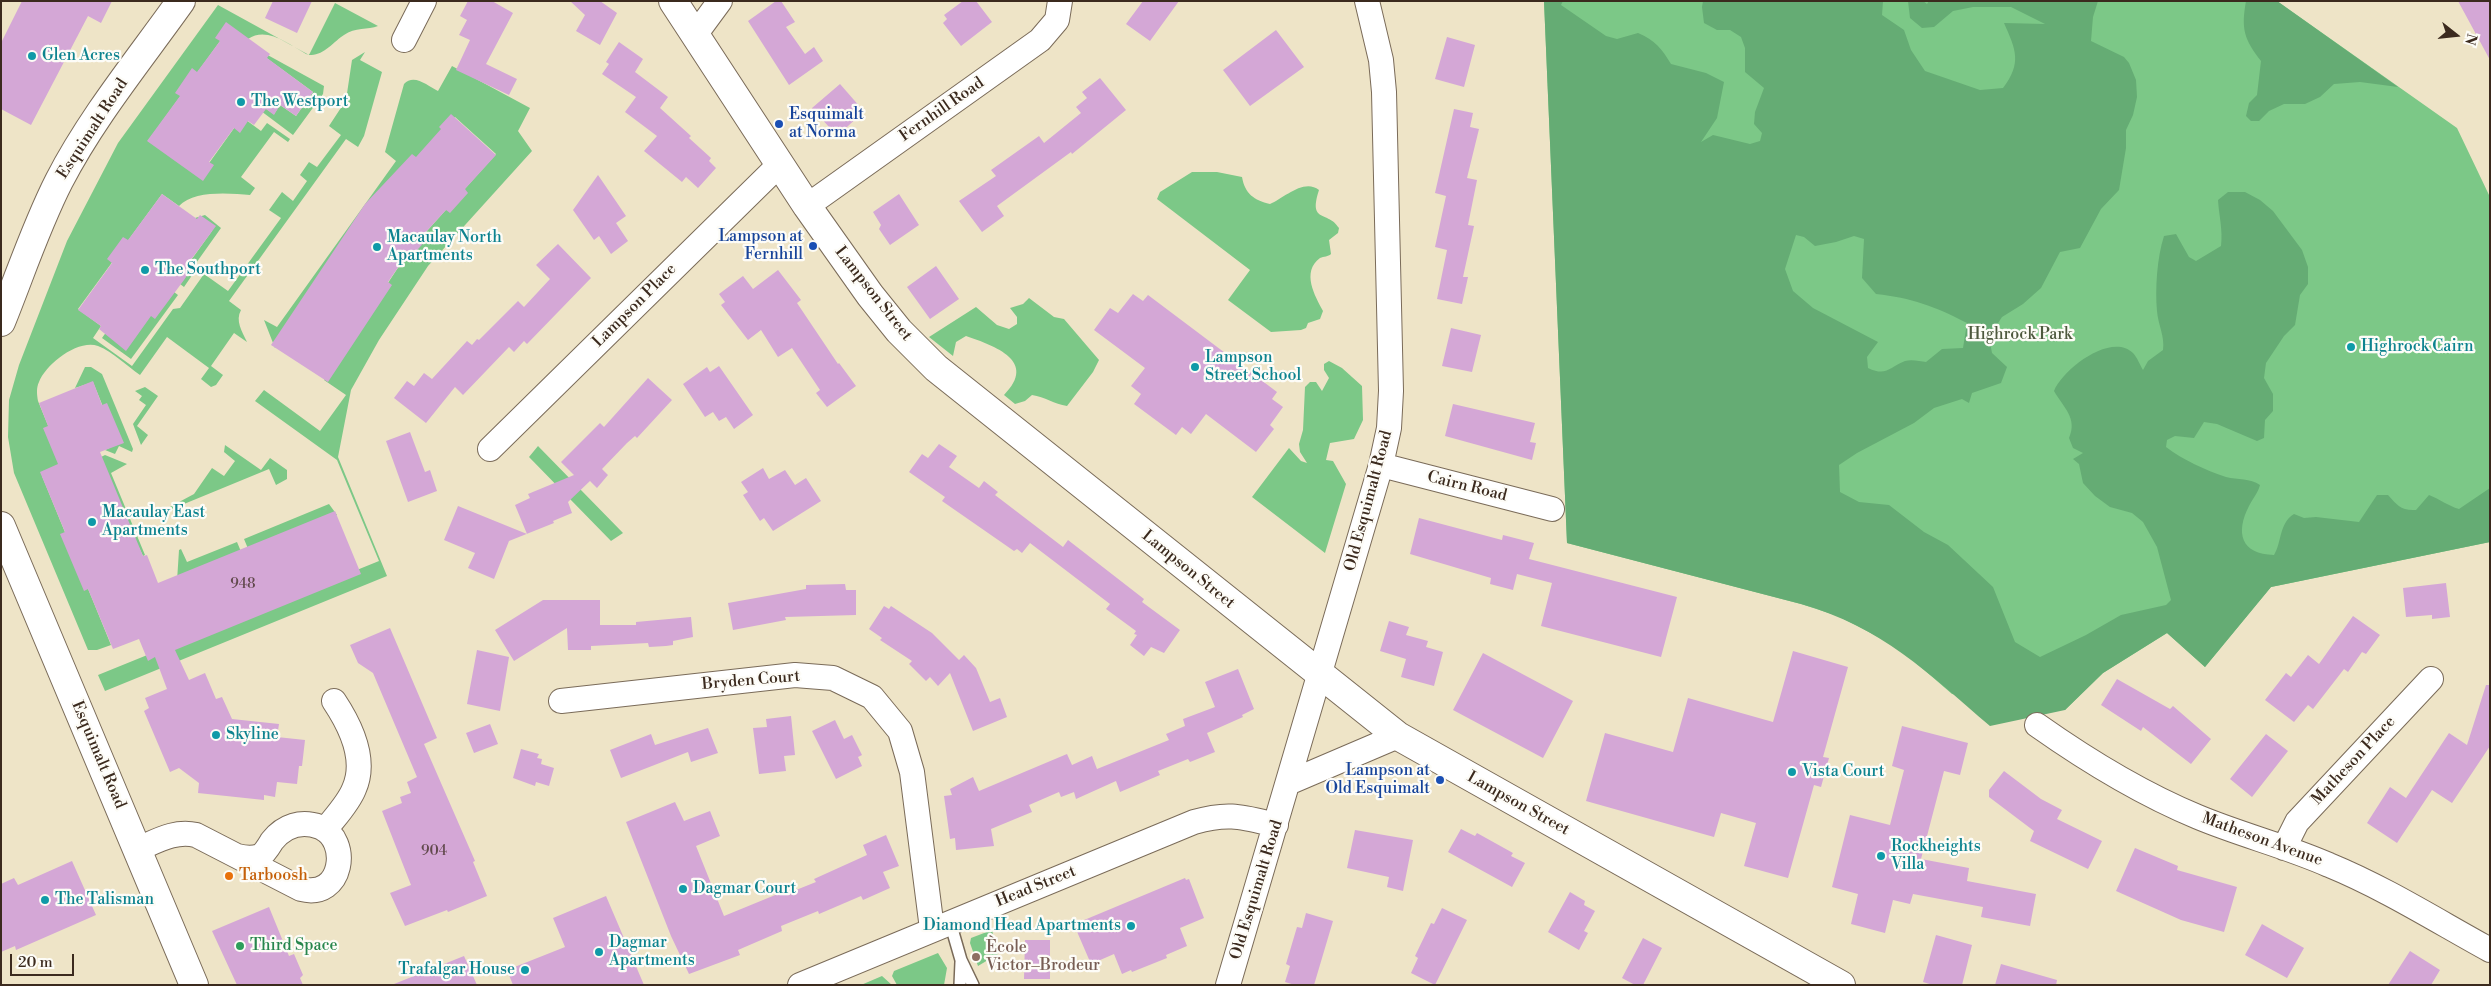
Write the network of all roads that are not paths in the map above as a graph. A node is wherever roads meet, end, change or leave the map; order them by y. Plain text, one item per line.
1 (181, 1) edge
2 (424, 1) edge
3 (673, 1) edge
4 (720, 1) edge
5 (1060, 1) edge
6 (1368, 1) edge
7 (695, 35) junction
8 (404, 40) dead end
9 (780, 164) junction
10 (807, 206) junction
11 (1, 322) edge
12 (490, 449) dead end
13 (1381, 465) junction
14 (1552, 509) dead end
15 (1, 526) edge
16 (1319, 674) junction
17 (2431, 679) dead end
18 (334, 701) dead end
19 (561, 701) dead end
20 (2037, 726) dead end
21 (1398, 736) junction
22 (1288, 783) junction
23 (1276, 825) junction
24 (325, 830) junction
25 (2284, 848) junction
26 (138, 849) junction
27 (237, 856) junction
28 (941, 926) junction
29 (2490, 950) edge
30 (961, 960) junction
31 (194, 985) edge
32 (800, 985) edge
33 (960, 985) edge
34 (973, 985) edge
35 (1228, 985) edge
36 (1841, 985) edge

1 - 11 main road, Esquimalt Road
2 - 8 street
3 - 7 main road, Lampson Street
4 - 7 street
5 - 10 street, Fernhill Road
6 - 13 street, Old Esquimalt Road
7 - 9 main road, Lampson Street
9 - 10 main road, Lampson Street
9 - 12 street, Lampson Place
10 - 16 main road, Lampson Street
13 - 14 street, Cairn Road
13 - 16 street, Old Esquimalt Road
15 - 26 main road, Esquimalt Road
16 - 21 main road, Lampson Street
16 - 22 street, Old Esquimalt Road
17 - 25 street, Matheson Place
18 - 24 street
19 - 28 street, Bryden Court
20 - 25 street, Matheson Avenue
21 - 22 street
21 - 36 main road, Lampson Street
22 - 23 street, Old Esquimalt Road
23 - 28 street, Head Street
23 - 35 street, Old Esquimalt Road
24 - 27 street
24 - 27 street
25 - 29 street, Matheson Avenue
26 - 27 street
26 - 31 main road, Esquimalt Road
28 - 30 lane
28 - 32 street, Head Street
30 - 33 lane
30 - 34 lane

